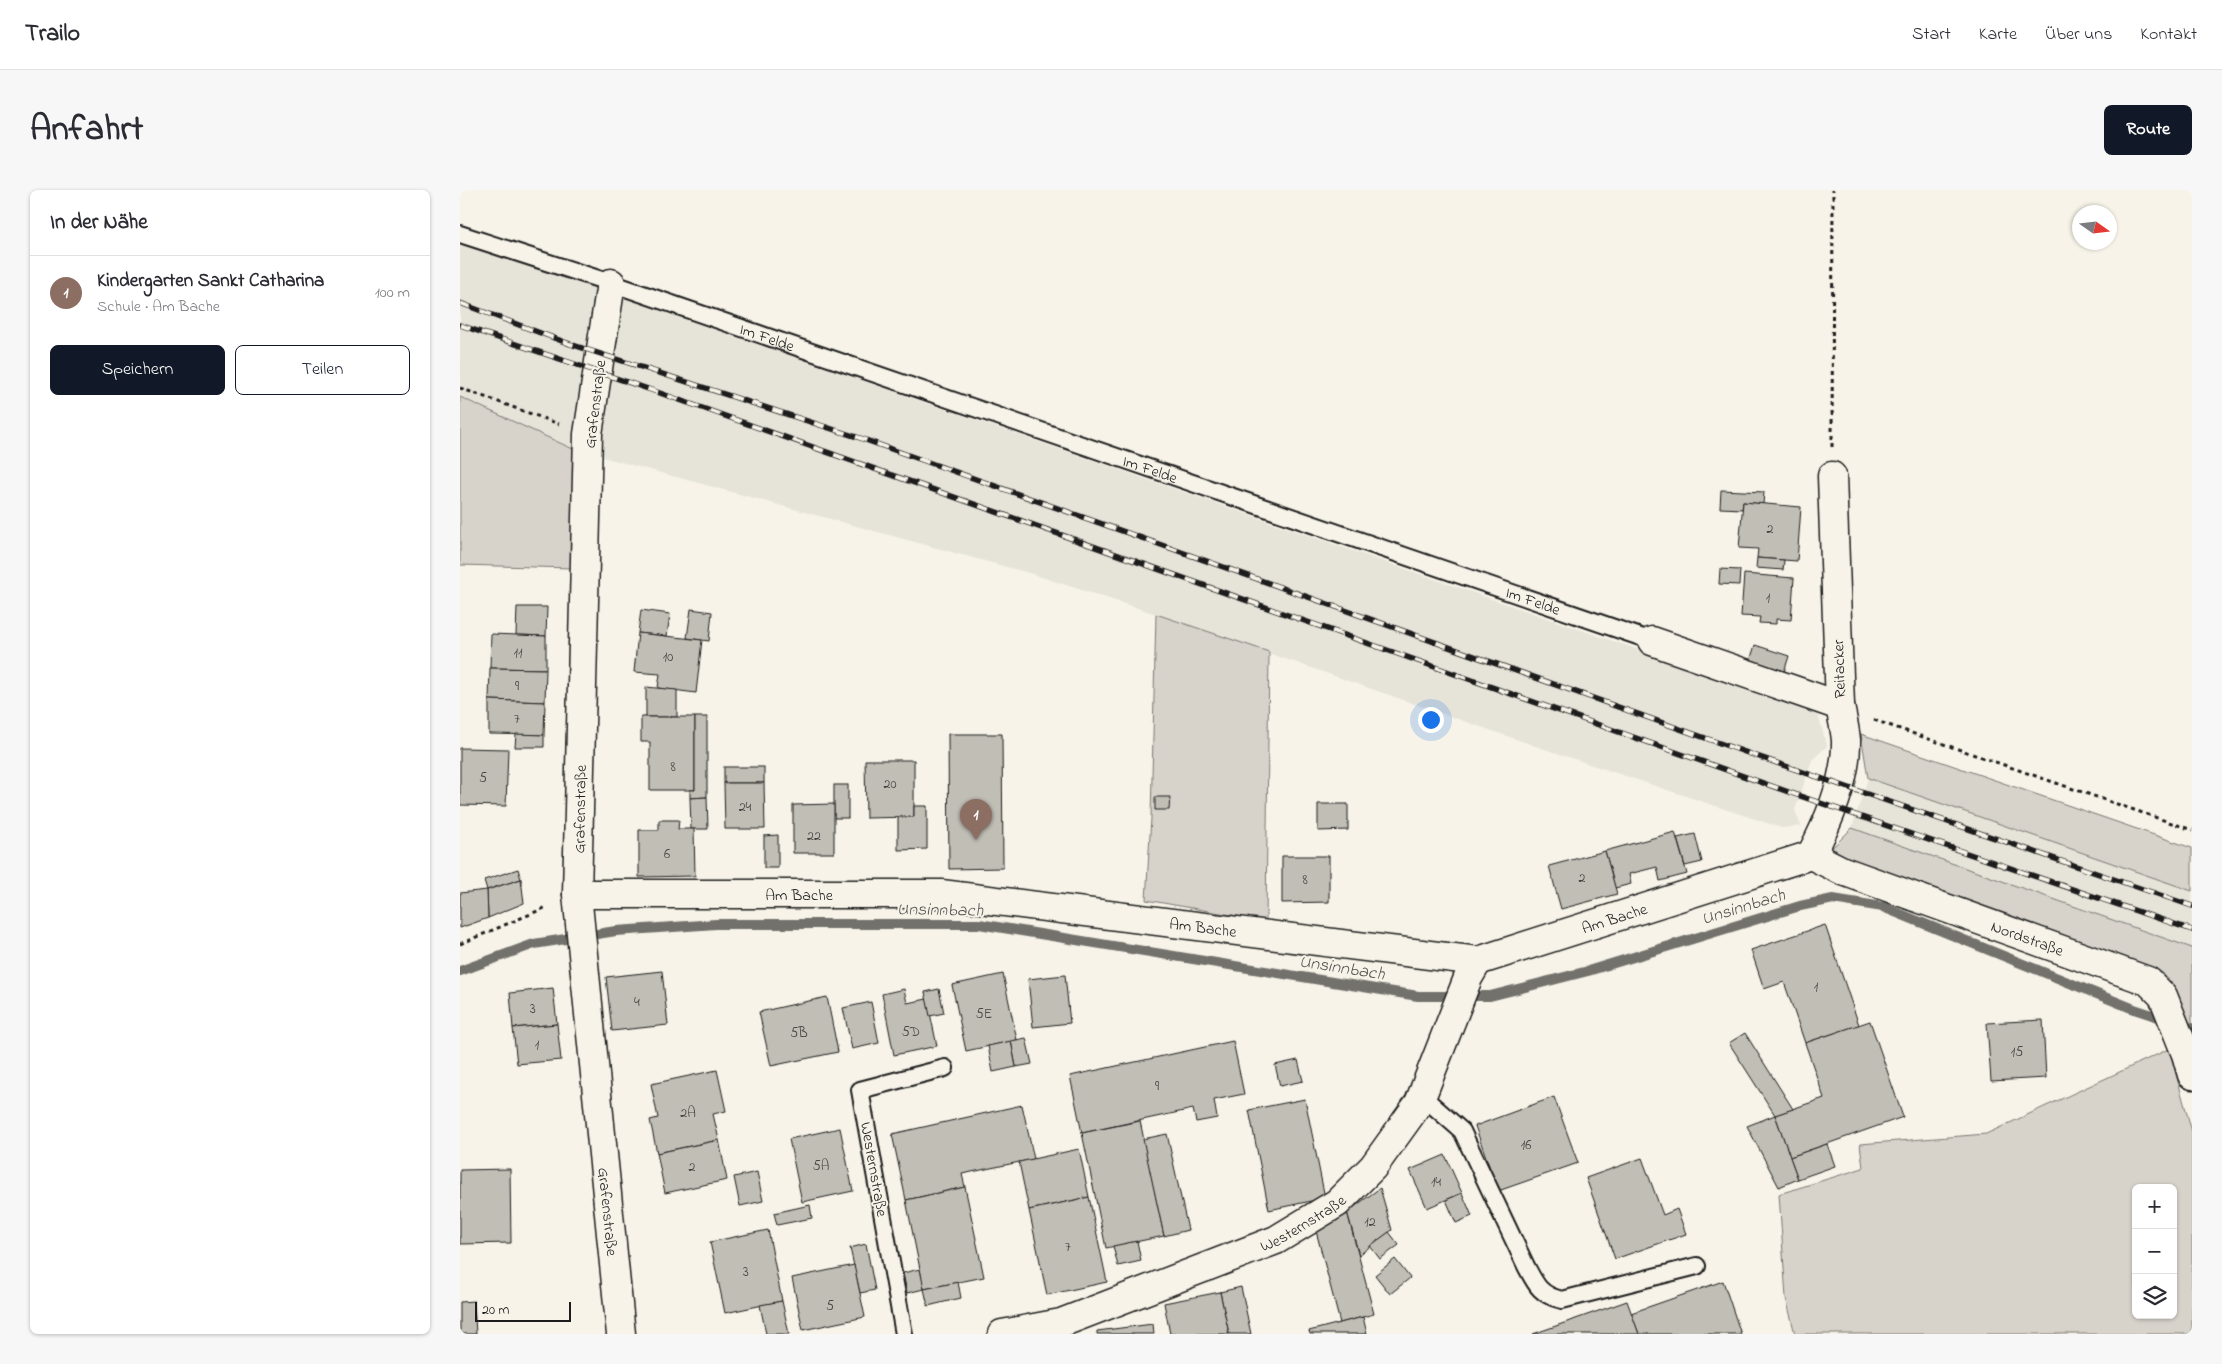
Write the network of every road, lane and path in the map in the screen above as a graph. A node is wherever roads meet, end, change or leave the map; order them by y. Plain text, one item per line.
1 (1833, 190) edge
2 (460, 234) edge
3 (611, 284) junction
4 (460, 388) edge
5 (588, 434) junction
6 (1832, 476) joint
7 (1652, 641) joint
8 (1840, 706) junction
9 (2192, 830) edge
10 (1811, 855) junction
11 (579, 907) junction
12 (460, 944) edge
13 (1473, 969) junction
14 (2189, 1064) edge
15 (944, 1068) dead end
16 (1422, 1096) junction
17 (1697, 1266) dead end
18 (1062, 1328) edge
19 (621, 1334) edge
20 (904, 1334) edge
21 (1002, 1334) edge

1 - 6 path
2 - 3 lane, Im Felde
3 - 5 street, Grafenstraße
3 - 7 lane, Im Felde
4 - 5 path
5 - 11 street, Grafenstraße
6 - 8 street, Reitacker
7 - 8 street, Im Felde
8 - 9 path
8 - 10 street, Reitacker
10 - 13 street, Am Bache
10 - 14 street, Nordstraße
11 - 12 path
11 - 13 street, Am Bache
11 - 19 street, Grafenstraße
13 - 16 street, Westernstraße
15 - 20 lane, Westernstraße
16 - 17 lane
16 - 18 street, Westernstraße
18 - 21 street, Westernstraße

